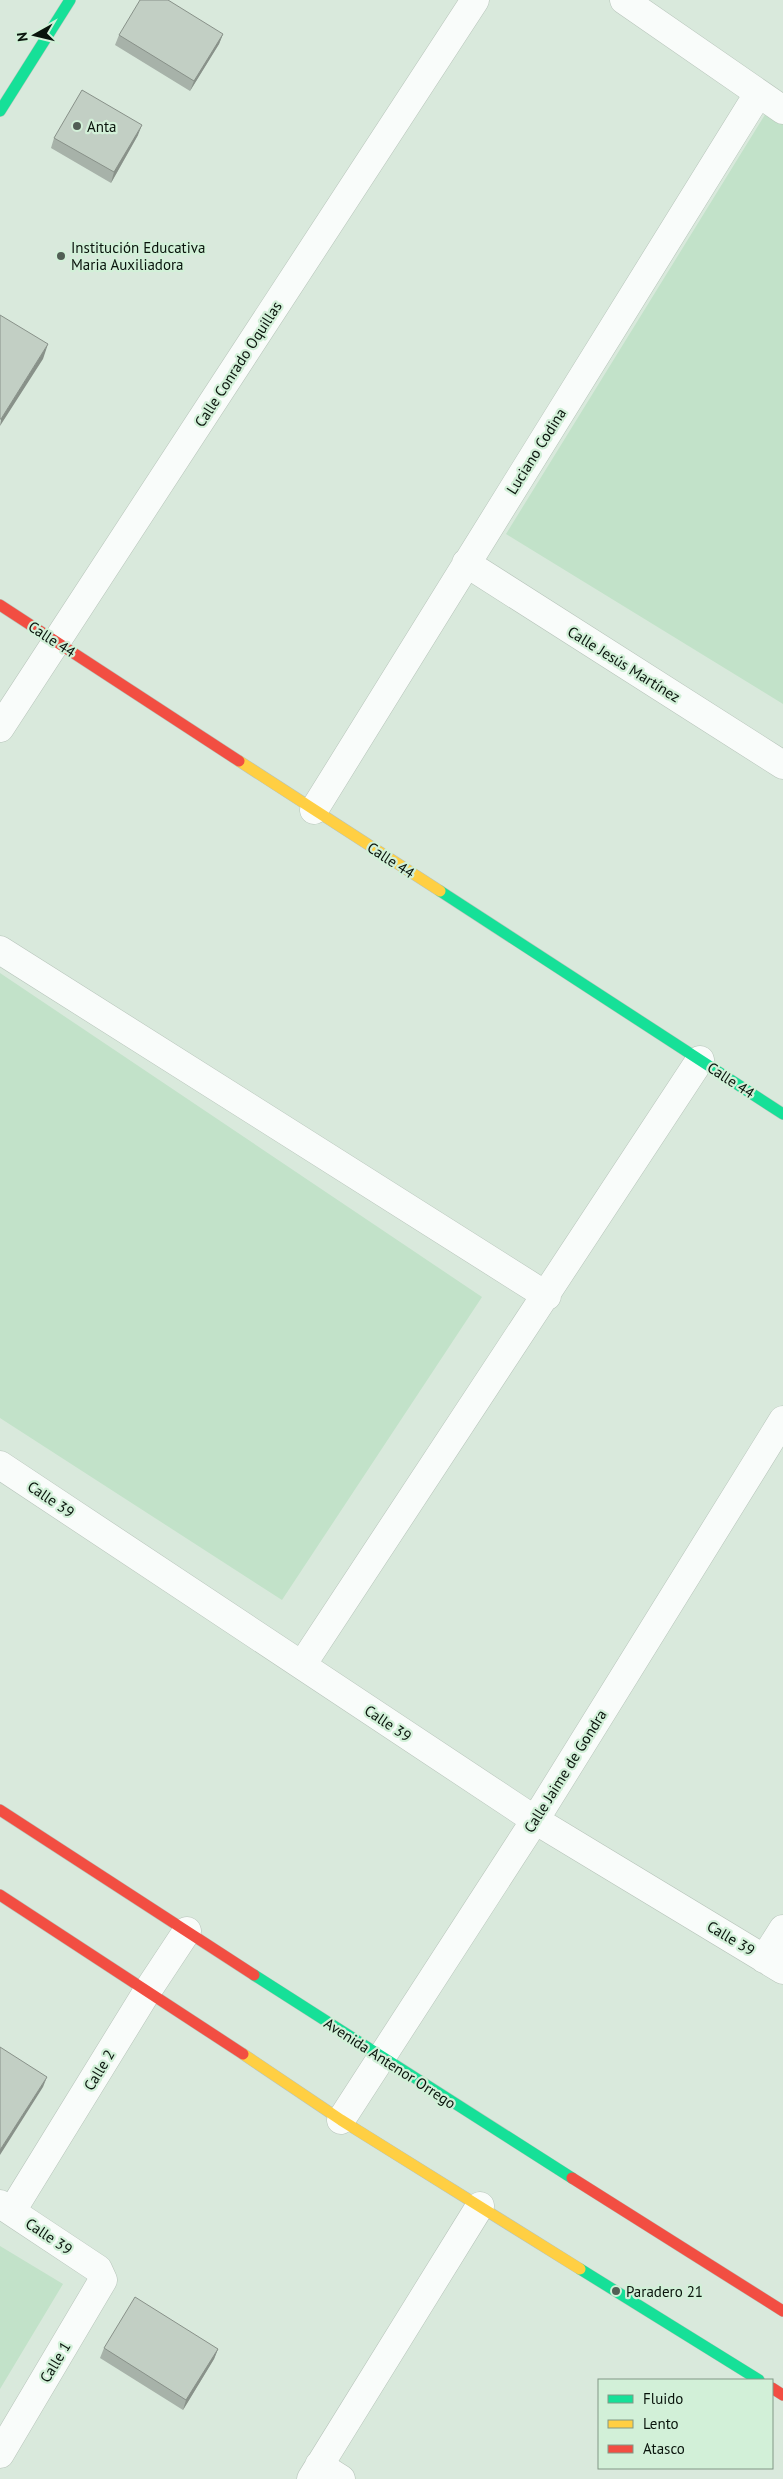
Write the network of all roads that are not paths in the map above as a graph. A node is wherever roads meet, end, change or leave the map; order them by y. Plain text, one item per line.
1 (70, 0) edge
2 (476, 0) edge
3 (624, 0) edge
4 (758, 94) junction
5 (783, 110) edge
6 (0, 112) edge
7 (466, 563) junction
8 (0, 605) edge
9 (56, 642) junction
10 (0, 728) edge
11 (783, 765) edge
12 (314, 810) junction
13 (0, 950) edge
14 (700, 1060) junction
15 (783, 1114) edge
16 (547, 1296) junction
17 (783, 1420) edge
18 (0, 1465) edge
19 (302, 1665) junction
20 (0, 1810) edge
21 (535, 1820) junction
22 (0, 1895) edge
23 (783, 1929) edge
24 (187, 1930) junction
25 (774, 1964) edge
26 (148, 1990) junction
27 (382, 2059) junction
28 (341, 2120) junction
29 (480, 2206) junction
30 (6, 2207) edge
31 (98, 2269) joint
32 (783, 2311) edge
33 (757, 2379) edge
34 (0, 2454) edge
35 (324, 2474) edge

1 - 6 street
2 - 9 street, Calle Conrado Oquillas
3 - 4 street
4 - 5 street
4 - 7 street, Luciano Codina
7 - 11 street, Calle Jesús Martínez
7 - 12 street, Luciano Codina
8 - 9 street, Calle 44
9 - 10 street, Calle Conrado Oquillas
9 - 12 street, Calle 44
12 - 14 street, Calle 44
13 - 16 street
14 - 15 street, Calle 44
14 - 16 street
16 - 19 street
17 - 21 street, Calle Jaime de Gondra
18 - 19 street, Calle 39
19 - 21 street, Calle 39
20 - 24 street, Avenida Antenor Orrego
21 - 25 street, Calle 39
21 - 27 street, Calle Jaime de Gondra
22 - 26 street
23 - 25 street
24 - 26 street, Calle 2
24 - 27 street, Avenida Antenor Orrego
26 - 28 street
26 - 30 street, Calle 2
27 - 28 street, Calle Jaime de Gondra
27 - 32 street, Avenida Antenor Orrego
28 - 29 street
29 - 33 street
29 - 35 street
30 - 31 street, Calle 39
31 - 34 street, Calle 1

